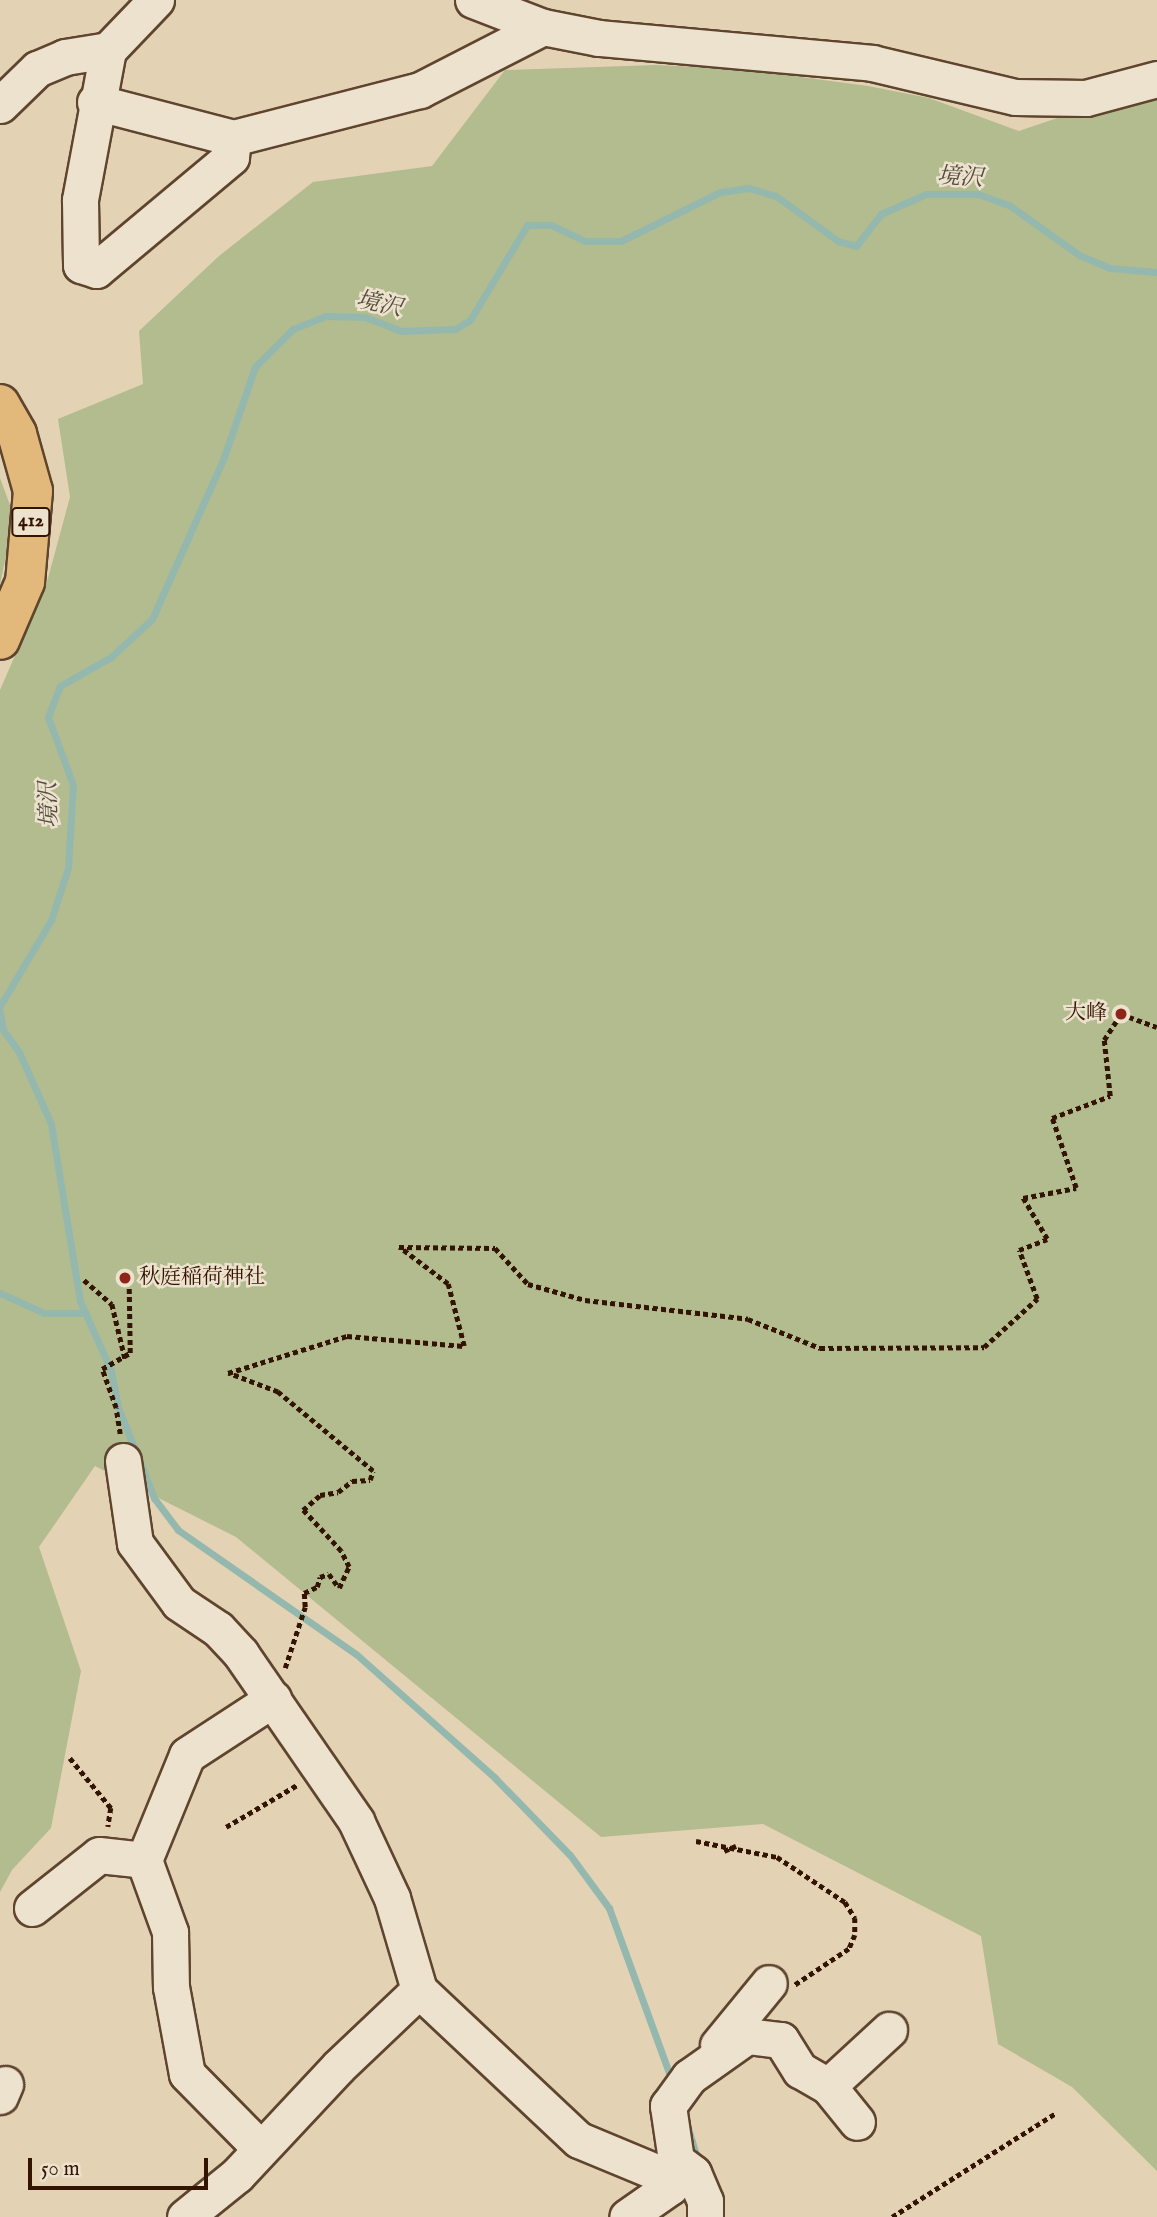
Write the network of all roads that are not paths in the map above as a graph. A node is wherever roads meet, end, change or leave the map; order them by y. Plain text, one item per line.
1 (156, 0) edge
2 (472, 0) edge
3 (543, 27) junction
4 (108, 50) junction
5 (1157, 79) edge
6 (95, 102) junction
7 (0, 105) edge
8 (233, 138) junction
9 (0, 404) edge
10 (0, 640) edge
11 (123, 1461) road end
12 (278, 1686) junction
13 (144, 1860) junction
14 (32, 1908) dead end
15 (777, 1988) road end
16 (419, 1990) junction
17 (886, 2044) dead end
18 (720, 2056) junction
19 (261, 2149) junction
20 (683, 2169) junction
21 (224, 2206) edge
22 (186, 2217) edge
23 (627, 2217) edge
24 (705, 2217) edge

1 - 4 street
2 - 3 street
3 - 5 street
3 - 8 street
4 - 6 street
4 - 7 street
6 - 8 street
6 - 8 street
9 - 10 highway, 412
11 - 12 street
12 - 13 street
12 - 16 street
13 - 14 street
13 - 19 street
15 - 18 street
16 - 19 street
16 - 20 street
17 - 18 street
18 - 20 street
19 - 21 street
20 - 23 street
20 - 24 street
21 - 22 street

